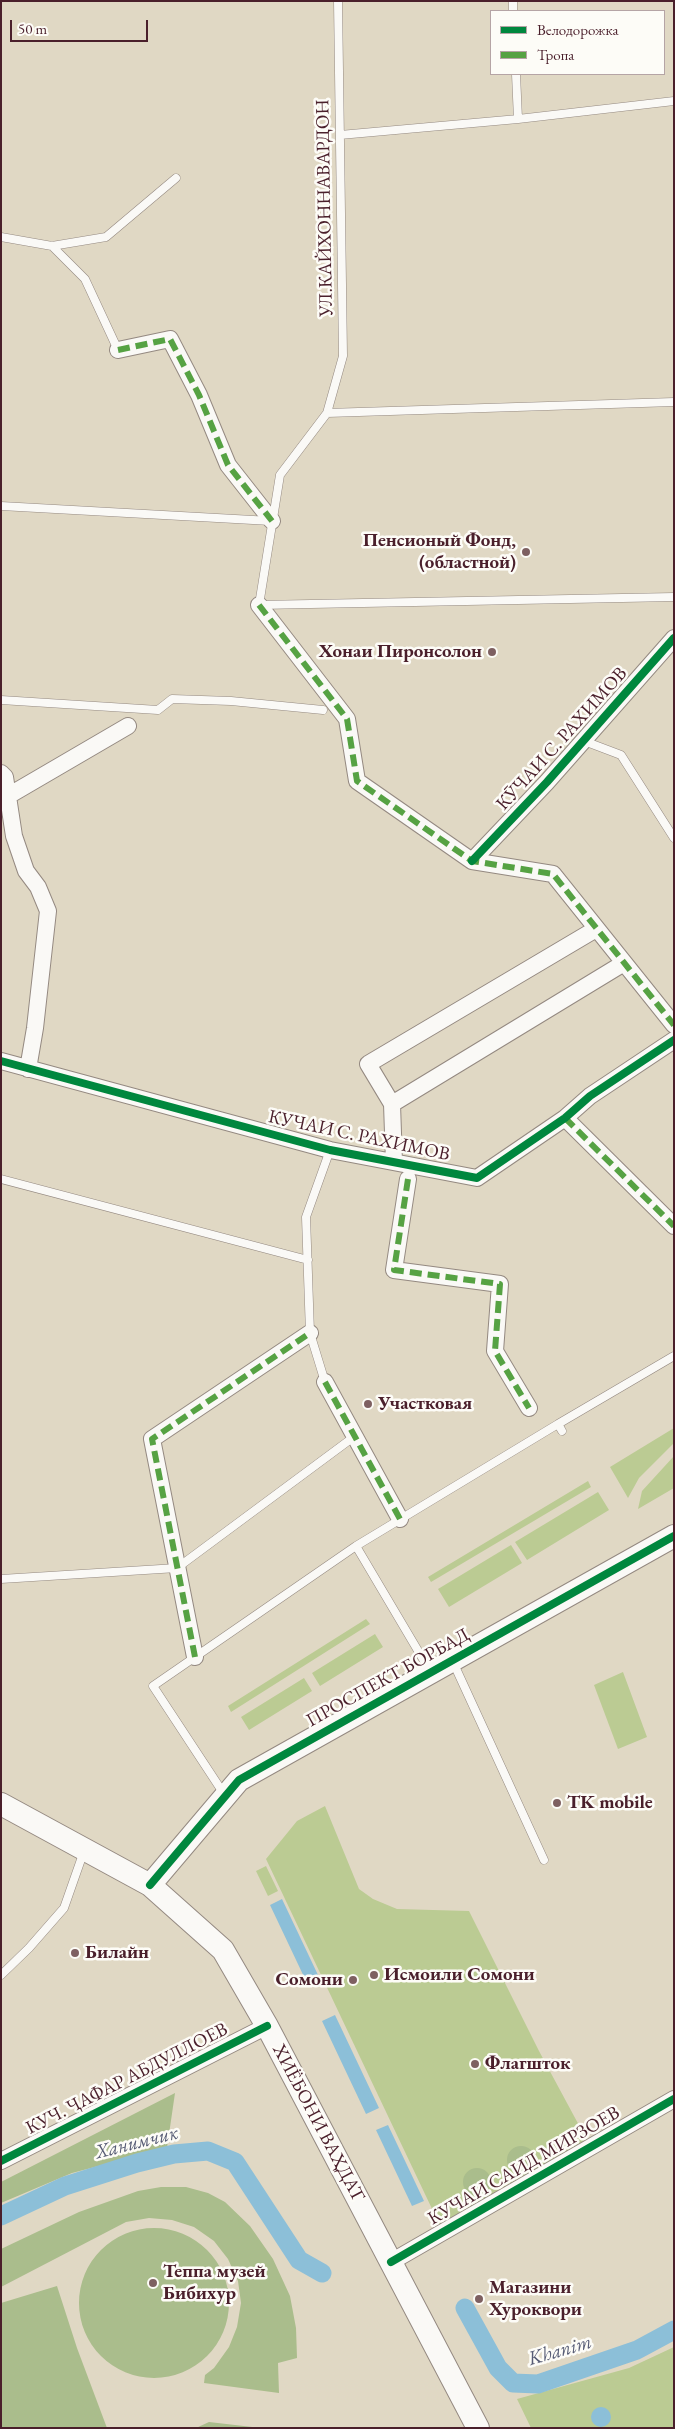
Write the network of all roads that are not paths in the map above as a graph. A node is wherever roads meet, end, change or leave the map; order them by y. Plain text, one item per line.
1 (338, 1) edge
2 (516, 75) edge
3 (674, 102) edge
4 (518, 119) junction
5 (340, 135) junction
6 (176, 178) dead end
7 (1, 237) edge
8 (52, 246) junction
9 (118, 350) joint
10 (674, 402) edge
11 (327, 412) junction
12 (1, 506) edge
13 (272, 521) junction
14 (674, 597) edge
15 (259, 605) junction
16 (674, 638) edge
17 (1, 700) edge
18 (323, 710) dead end
19 (128, 726) dead end
20 (583, 741) junction
21 (1, 773) edge
22 (6, 805) edge
23 (674, 838) edge
24 (472, 861) junction
25 (596, 929) junction
26 (624, 963) junction
27 (674, 1025) edge
28 (674, 1040) edge
29 (1, 1061) edge
30 (28, 1069) junction
31 (392, 1104) junction
32 (566, 1118) junction
33 (330, 1150) junction
34 (394, 1162) junction
35 (1, 1179) edge
36 (408, 1180) dead end
37 (674, 1226) edge
38 (308, 1260) junction
39 (310, 1333) junction
40 (674, 1356) edge
41 (325, 1382) joint
42 (529, 1408) dead end
43 (355, 1436) junction
44 (400, 1519) junction
45 (674, 1536) edge
46 (356, 1546) junction
47 (177, 1568) junction
48 (1, 1579) edge
49 (195, 1656) junction
50 (452, 1661) junction
51 (431, 1673) junction
52 (225, 1797) junction
53 (1, 1804) edge
54 (84, 1849) junction
55 (544, 1860) dead end
56 (150, 1885) junction
57 (1, 1975) edge
58 (267, 2026) junction
59 (674, 2099) edge
60 (1, 2161) edge
61 (391, 2262) junction
62 (478, 2428) edge

1 - 5 lane, УЛ.КАЙХОННАВАРДОН
2 - 4 lane
3 - 4 lane
4 - 5 lane
5 - 11 lane, УЛ.КАЙХОННАВАРДОН
6 - 8 lane
7 - 8 lane
8 - 9 lane
9 - 13 street
10 - 11 lane
11 - 13 lane, УЛ.КАЙХОННАВАРДОН
12 - 13 lane
13 - 15 lane, УЛ.КАЙХОННАВАРДОН
14 - 15 lane
15 - 24 street
16 - 20 street, КӮЧАИ С. РАХИМОВ
17 - 18 lane
19 - 22 street
20 - 23 lane
20 - 24 street, КӮЧАИ С. РАХИМОВ
21 - 22 street
22 - 30 street
24 - 25 street
25 - 26 street
25 - 31 street
26 - 27 street
26 - 31 street
28 - 32 street, КУЧАИ С. РАХИМОВ
29 - 30 street, КУЧАИ С. РАХИМОВ
30 - 33 street, КУЧАИ С. РАХИМОВ
31 - 34 street
32 - 34 street, КУЧАИ С. РАХИМОВ
32 - 37 street
33 - 34 street, КУЧАИ С. РАХИМОВ
33 - 38 lane
35 - 38 lane
36 - 42 street
38 - 39 lane
39 - 41 lane
39 - 47 street
40 - 44 lane
41 - 43 street
43 - 44 street
43 - 47 lane
44 - 46 lane
45 - 50 main road, ПРОСПЕКТ БОРБАД
46 - 49 lane
46 - 51 lane
47 - 48 lane
47 - 49 street
49 - 52 lane
50 - 51 main road, ПРОСПЕКТ БОРБАД
50 - 55 lane
51 - 52 main road, ПРОСПЕКТ БОРБАД
52 - 56 main road, ПРОСПЕКТ БОРБАД
53 - 54 main road, ХИЁБОНИ ВАҲДАТ
54 - 56 main road, ХИЁБОНИ ВАҲДАТ
54 - 57 lane
56 - 58 main road, ХИЁБОНИ ВАҲДАТ
58 - 60 street, КУЧ. ҶАФАР АБДУЛЛОЕВ
58 - 61 main road, ХИЁБОНИ ВАҲДАТ
59 - 61 street, КУЧАИ САИД МИРЗОЕВ
61 - 62 main road, ХИЁБОНИ ВАҲДАТ

